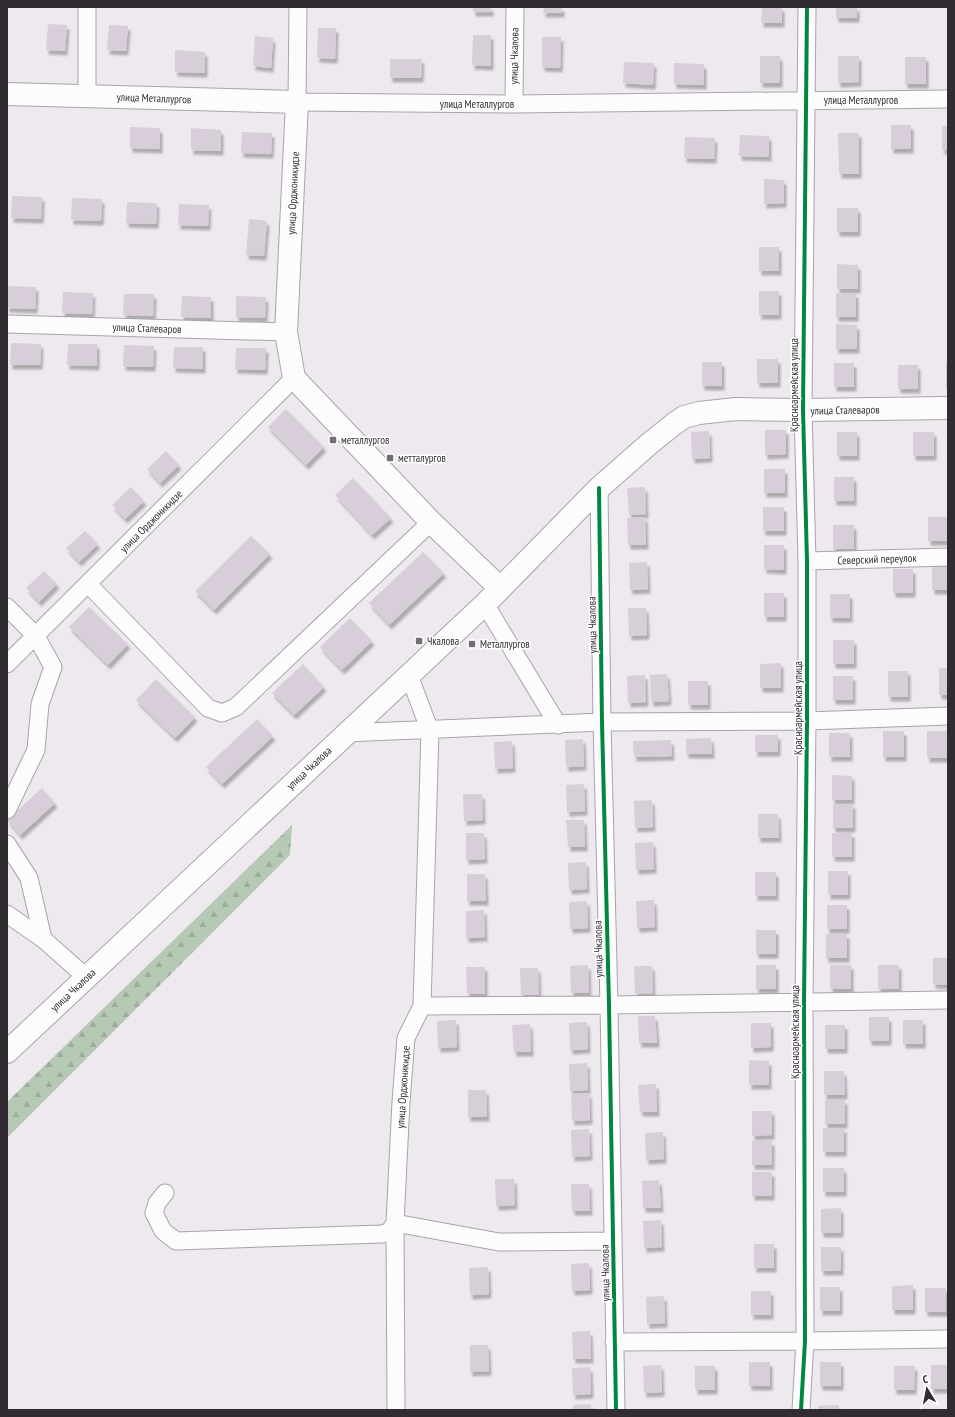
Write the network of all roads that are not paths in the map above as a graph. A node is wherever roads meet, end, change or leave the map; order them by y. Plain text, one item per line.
1 (87, 7) edge
2 (298, 7) edge
3 (515, 7) edge
4 (807, 7) edge
5 (7, 94) edge
6 (87, 96) junction
7 (948, 99) edge
8 (806, 100) junction
9 (297, 102) junction
10 (514, 104) junction
11 (7, 324) edge
12 (286, 332) junction
13 (294, 378) junction
14 (948, 408) edge
15 (803, 410) junction
16 (599, 488) junction
17 (431, 522) junction
18 (948, 557) edge
19 (807, 561) junction
20 (88, 584) junction
21 (500, 588) junction
22 (485, 604) junction
23 (7, 607) edge
24 (36, 636) junction
25 (7, 664) edge
26 (409, 675) junction
27 (948, 716) edge
28 (807, 721) junction
29 (602, 722) junction
30 (558, 724) junction
31 (430, 731) junction
32 (345, 733) junction
33 (7, 810) edge
34 (7, 844) edge
35 (7, 914) edge
36 (43, 939) junction
37 (86, 977) junction
38 (948, 1000) edge
39 (804, 1002) junction
40 (609, 1005) junction
41 (422, 1006) junction
42 (7, 1052) edge
43 (165, 1194) dead end
44 (395, 1223) junction
45 (613, 1241) junction
46 (948, 1339) edge
47 (805, 1341) junction
48 (614, 1342) junction
49 (396, 1410) edge
50 (616, 1410) edge
51 (801, 1410) edge

1 - 6 street
2 - 9 street, улица Орджоникидзе
3 - 10 street, улица Чкалова
4 - 8 street, Красноармейская улица
5 - 6 main road, улица Металлургов
6 - 9 main road, улица Металлургов
7 - 8 street, улица Металлургов
8 - 10 street, улица Металлургов
8 - 15 street, Красноармейская улица
9 - 10 street, улица Металлургов
9 - 12 main road, улица Орджоникидзе
11 - 12 street, улица Сталеваров
12 - 13 main road, улица Орджоникидзе
13 - 17 main road
13 - 20 street, улица Орджоникидзе
14 - 15 main road, улица Сталеваров
15 - 16 main road, улица Сталеваров
15 - 19 street, Красноармейская улица
16 - 21 main road, улица Чкалова
16 - 29 street, улица Чкалова
17 - 20 street
17 - 21 main road
18 - 19 street, Северский переулок
19 - 28 street, Красноармейская улица
20 - 24 street, улица Орджоникидзе
21 - 22 main road, улица Чкалова
22 - 26 main road, улица Чкалова
22 - 30 street
23 - 24 street
24 - 25 street, улица Орджоникидзе
24 - 33 street
26 - 31 street, улица Орджоникидзе
26 - 32 main road, улица Чкалова
27 - 28 street
28 - 29 street
28 - 39 street, Красноармейская улица
29 - 30 street
29 - 40 street, улица Чкалова
30 - 31 street
31 - 32 street
31 - 41 street, улица Орджоникидзе
32 - 37 main road, улица Чкалова
34 - 36 street
35 - 36 street
36 - 37 street
37 - 42 main road, улица Чкалова
38 - 39 street
39 - 40 street
39 - 47 street, Красноармейская улица
40 - 41 street
40 - 45 street, улица Чкалова
41 - 44 street, улица Орджоникидзе
43 - 44 street
44 - 45 street
44 - 49 street, улица Орджоникидзе
45 - 48 street, улица Чкалова
46 - 47 street
47 - 48 street
47 - 51 street, Красноармейская улица
48 - 50 street, улица Чкалова

